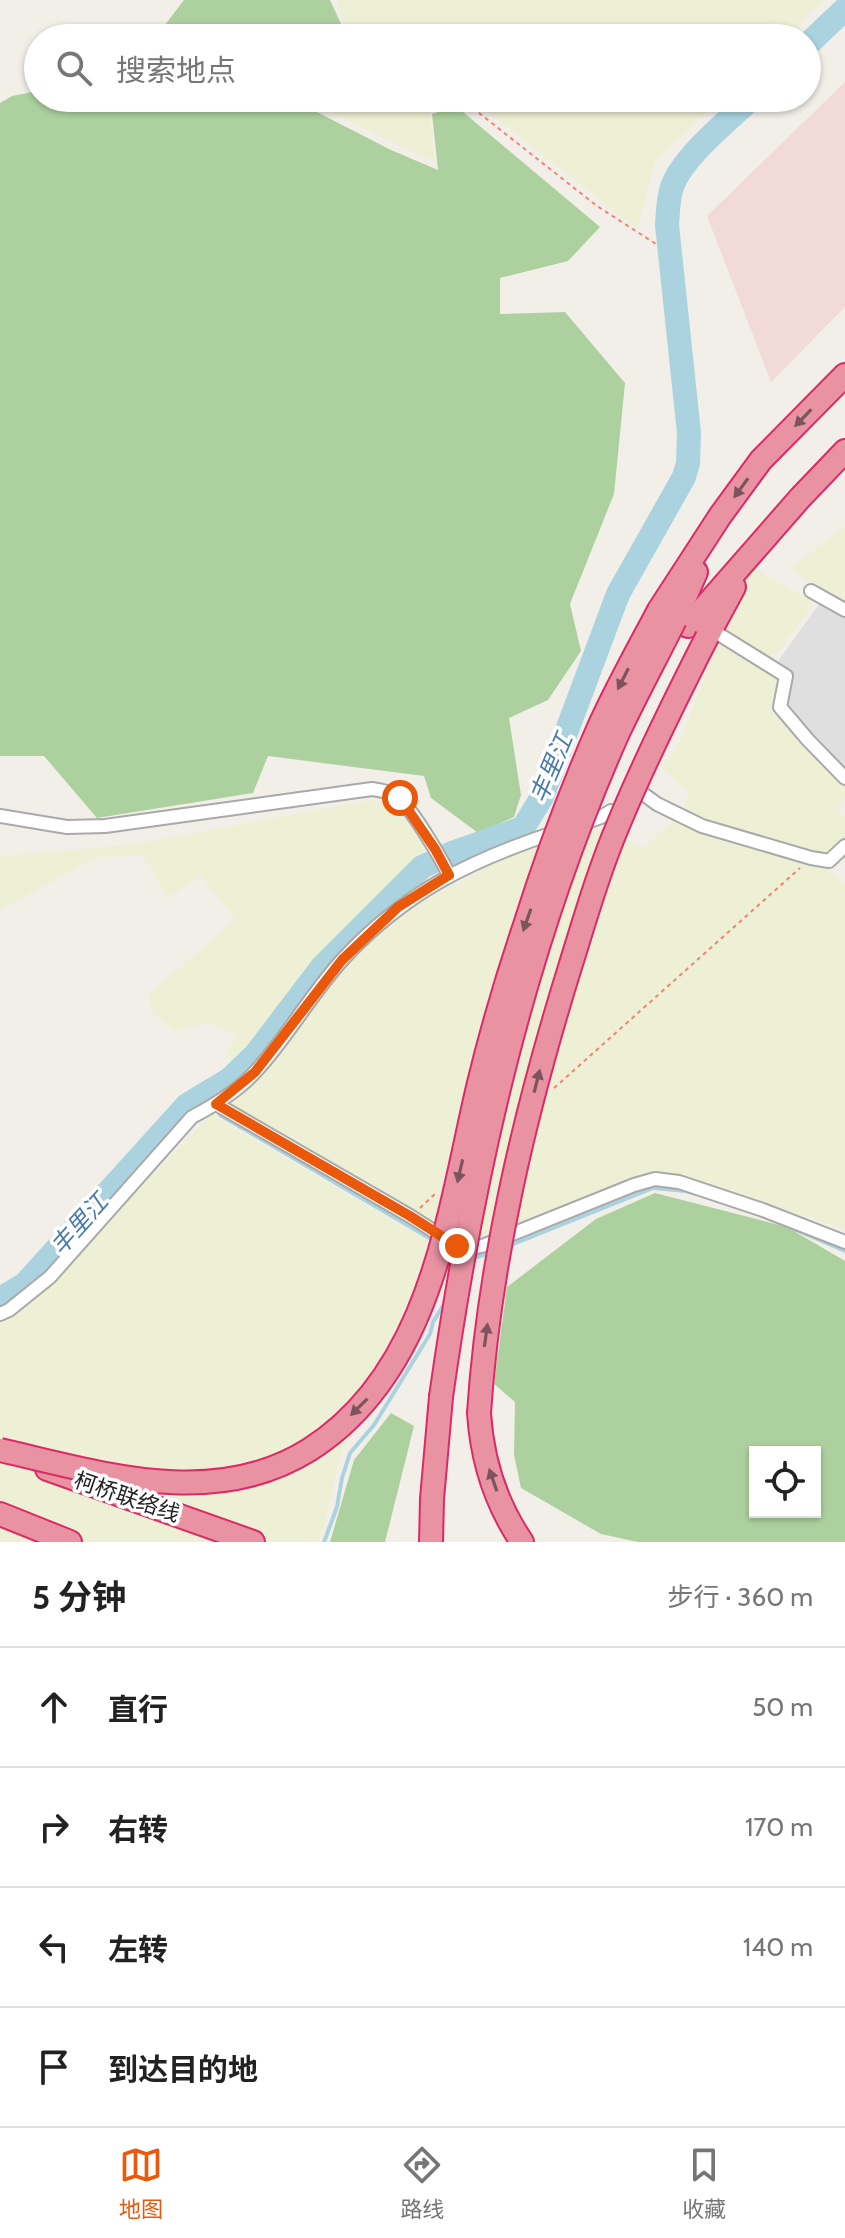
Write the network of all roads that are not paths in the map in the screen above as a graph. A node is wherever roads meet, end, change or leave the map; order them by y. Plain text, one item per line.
1 (845, 375) edge
2 (845, 451) edge
3 (811, 591) dead end
4 (845, 610) edge
5 (689, 625) junction
6 (845, 778) edge
7 (634, 787) dead end
8 (611, 811) dead end
9 (0, 816) edge
10 (845, 846) edge
11 (448, 872) junction
12 (216, 1104) junction
13 (845, 1242) edge
14 (0, 1314) edge
15 (448, 1398) junction
16 (0, 1451) edge
17 (0, 1514) edge
18 (70, 1542) edge
19 (253, 1542) edge
20 (431, 1542) edge
21 (444, 1542) edge
22 (522, 1542) edge

1 -> 5 highway
2 - 5 highway
3 - 4 street
5 - 6 street
5 - 15 highway
5 -> 16 highway, bridge
22 -> 5 highway, bridge
7 - 10 street
8 - 11 street
9 - 11 street
11 - 12 street
12 - 13 street
12 - 14 street
15 - 20 highway
15 - 21 highway
16 - 19 highway, 柯桥联络线, bridge
17 - 18 highway

